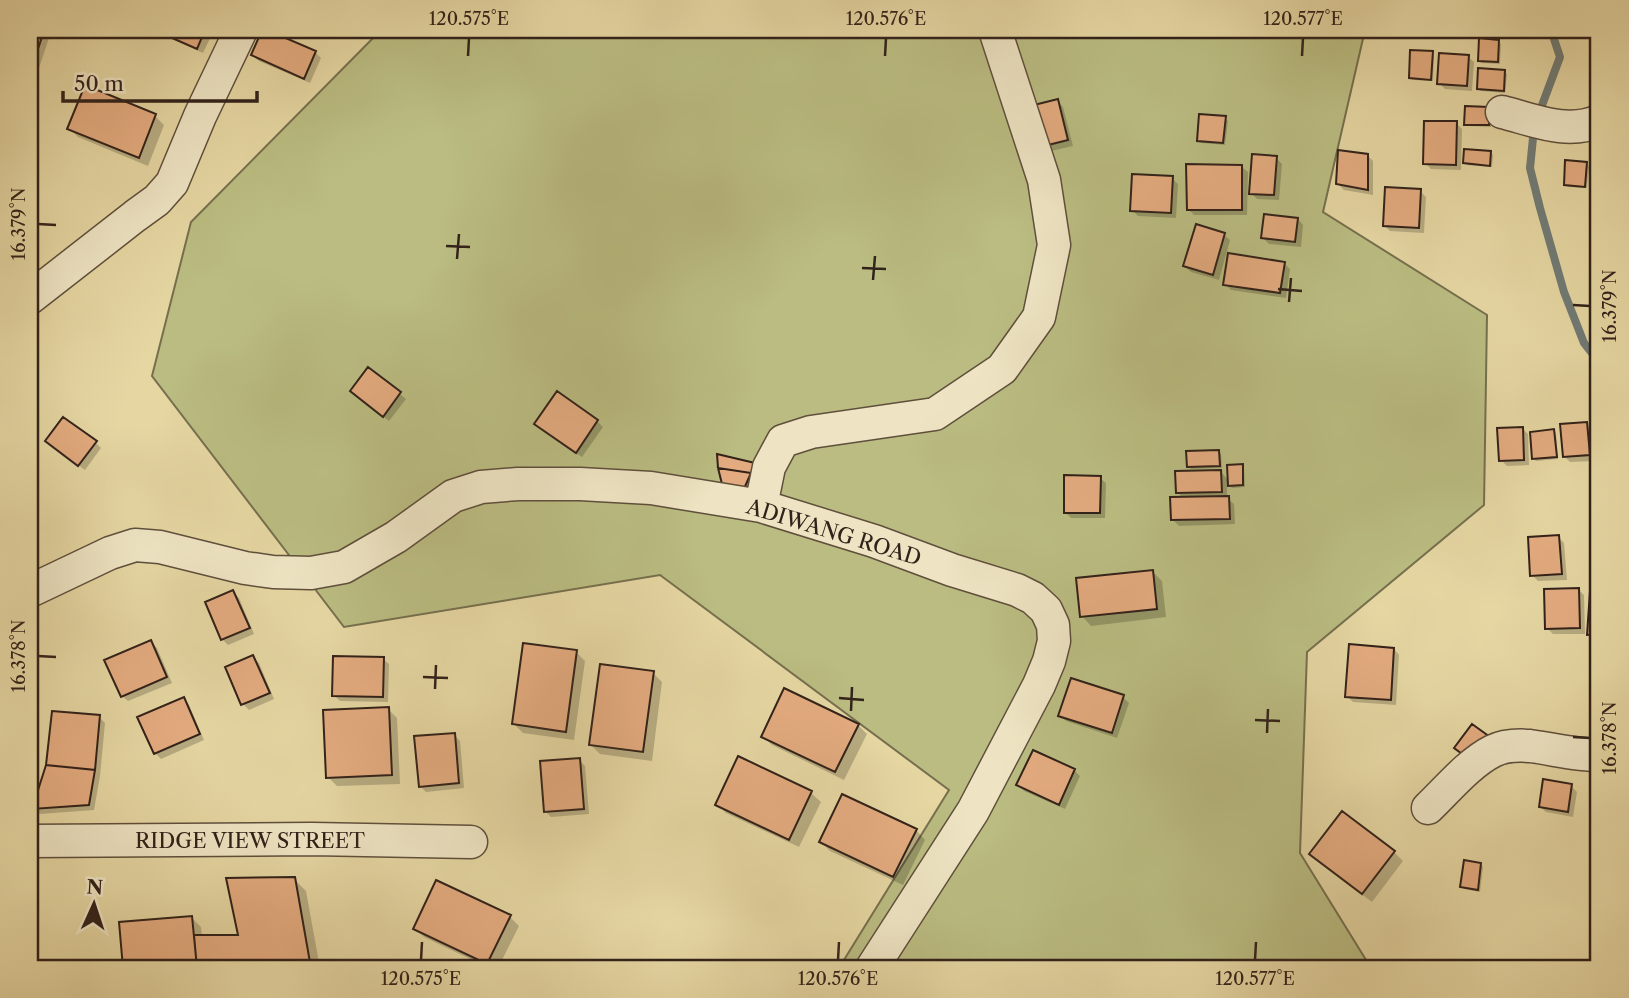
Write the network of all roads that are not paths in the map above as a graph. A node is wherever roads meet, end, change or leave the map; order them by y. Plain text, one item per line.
1 (240, 30) edge
2 (995, 30) edge
3 (1502, 112) dead end
4 (1599, 121) edge
5 (30, 298) edge
6 (761, 506) junction
7 (30, 591) edge
8 (1599, 755) edge
9 (1428, 808) dead end
10 (30, 841) edge
11 (471, 842) dead end
12 (872, 968) edge

1 - 5 street
2 - 6 street
3 - 4 street
6 - 7 street, ADIWANG ROAD
6 - 12 street, ADIWANG ROAD
8 - 9 street
10 - 11 street, RIDGE VIEW STREET

